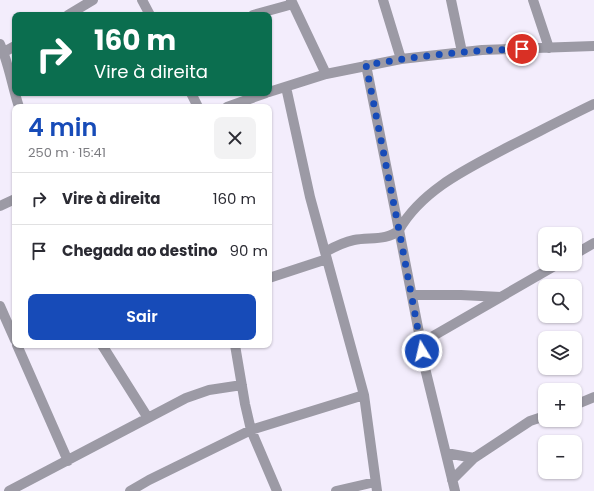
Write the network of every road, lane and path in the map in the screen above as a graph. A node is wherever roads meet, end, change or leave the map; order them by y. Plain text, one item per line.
1 (93, 0) edge
2 (142, 0) edge
3 (384, 0) edge
4 (451, 0) edge
5 (533, 0) edge
6 (292, 2) edge
7 (73, 12) edge
8 (148, 12) edge
9 (263, 12) edge
10 (12, 46) edge
11 (594, 46) edge
12 (2, 48) edge
13 (549, 48) junction
14 (462, 52) junction
15 (401, 59) junction
16 (366, 65) junction
17 (326, 74) junction
18 (12, 85) edge
19 (286, 87) junction
20 (272, 91) edge
21 (258, 96) edge
22 (236, 104) edge
23 (594, 104) edge
24 (12, 201) edge
25 (0, 206) edge
26 (399, 230) junction
27 (594, 243) edge
28 (582, 250) edge
29 (326, 255) junction
30 (546, 271) edge
31 (272, 277) edge
32 (412, 295) junction
33 (501, 297) junction
34 (0, 306) edge
35 (8, 329) edge
36 (421, 343) junction
37 (18, 348) edge
38 (104, 348) edge
39 (236, 348) edge
40 (242, 385) junction
41 (364, 396) junction
42 (594, 397) edge
43 (582, 402) edge
44 (148, 418) junction
45 (538, 418) edge
46 (251, 430) junction
47 (446, 453) junction
48 (474, 458) junction
49 (68, 461) junction
50 (452, 480) junction
51 (376, 486) edge
52 (9, 491) edge
53 (130, 491) edge
54 (277, 491) edge
55 (336, 491) edge
56 (455, 491) edge

1 - 7 street
2 - 8 street
3 - 15 street
4 - 14 street
5 - 13 street
6 - 9 street
6 - 17 street
10 - 12 street
11 - 13 street
12 - 18 street
13 - 14 street
14 - 15 street
15 - 16 street
16 - 17 street
16 - 26 street
17 - 19 street
19 - 20 street
19 - 29 street
21 - 22 street
23 - 26 street
24 - 25 street
26 - 29 street
26 - 32 street
27 - 28 street
29 - 31 street
29 - 41 street
30 - 33 street
32 - 33 street
32 - 36 street
33 - 36 street
34 - 35 street
36 - 47 street
37 - 49 street
38 - 44 street
39 - 40 street
40 - 44 street
40 - 46 street
41 - 46 street
41 - 51 street
42 - 43 street
44 - 49 street
45 - 48 street
46 - 53 street
46 - 54 street
47 - 48 street
47 - 50 street
48 - 50 street
49 - 52 street
50 - 56 street
51 - 55 street

